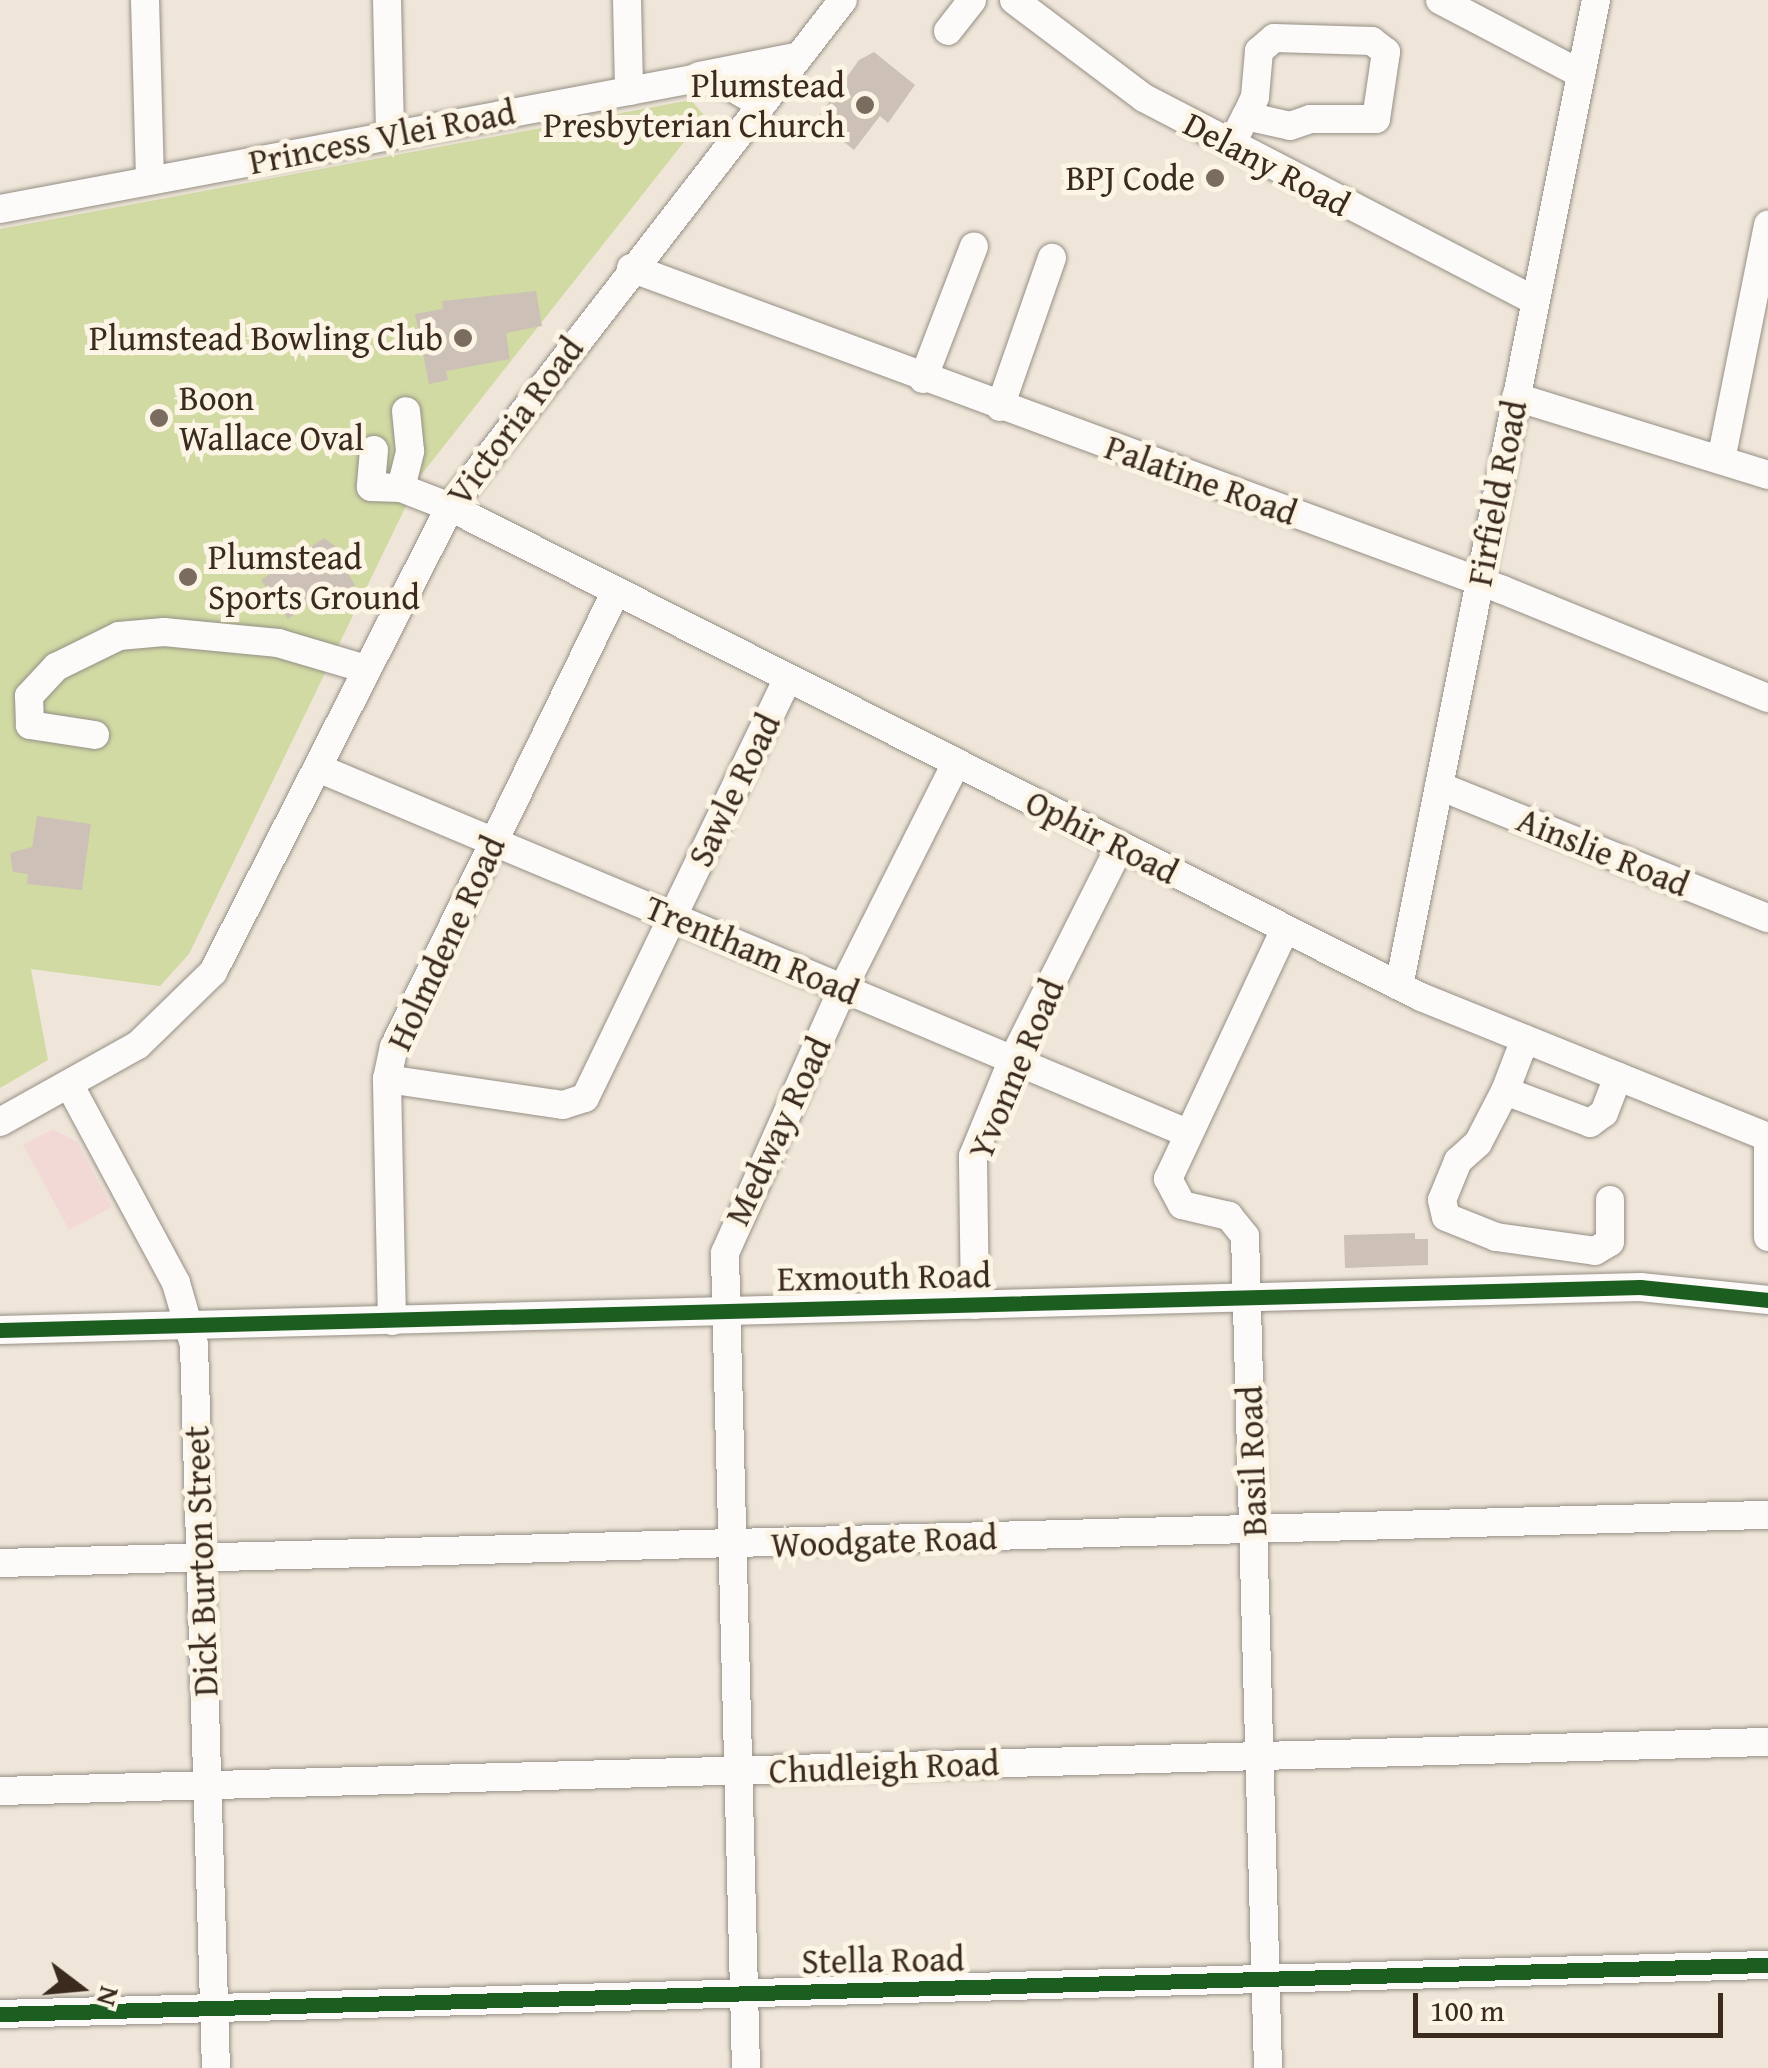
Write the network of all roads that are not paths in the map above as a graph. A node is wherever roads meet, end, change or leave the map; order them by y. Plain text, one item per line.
1 (145, 0) edge
2 (387, 0) edge
3 (626, 0) edge
4 (843, 0) edge
5 (972, 0) edge
6 (1014, 0) edge
7 (1440, 0) edge
8 (1596, 0) edge
9 (948, 31) dead end
10 (795, 57) junction
11 (1581, 74) junction
12 (693, 78) junction
13 (629, 91) junction
14 (759, 103) junction
15 (1246, 116) junction
16 (390, 136) junction
17 (1231, 145) junction
18 (150, 180) junction
19 (0, 208) edge
20 (1768, 225) edge
21 (974, 246) dead end
22 (1052, 258) dead end
23 (631, 268) junction
24 (1764, 268) edge
25 (1536, 301) junction
26 (923, 379) junction
27 (1516, 397) junction
28 (1000, 407) junction
29 (406, 411) dead end
30 (374, 450) dead end
31 (1720, 460) junction
32 (1768, 475) edge
33 (401, 488) junction
34 (450, 507) junction
35 (1480, 581) junction
36 (616, 591) junction
37 (366, 669) junction
38 (788, 678) junction
39 (1768, 698) edge
40 (96, 735) dead end
41 (956, 763) junction
42 (318, 768) junction
43 (1438, 786) junction
44 (492, 840) junction
45 (1120, 846) junction
46 (673, 918) junction
47 (1768, 918) edge
48 (1285, 930) junction
49 (1399, 986) junction
50 (844, 988) junction
51 (1525, 1039) junction
52 (1013, 1059) junction
53 (1618, 1078) junction
54 (388, 1079) junction
55 (68, 1084) junction
56 (1505, 1091) junction
57 (0, 1122) edge
58 (1187, 1133) junction
59 (1768, 1137) edge
60 (1768, 1148) edge
61 (1610, 1200) dead end
62 (1768, 1237) edge
63 (1247, 1296) junction
64 (1768, 1300) edge
65 (976, 1305) junction
66 (726, 1311) junction
67 (392, 1321) junction
68 (190, 1325) junction
69 (0, 1330) edge
70 (1768, 1515) edge
71 (1254, 1529) junction
72 (732, 1546) junction
73 (200, 1558) junction
74 (0, 1563) edge
75 (1768, 1742) edge
76 (1260, 1756) junction
77 (738, 1771) junction
78 (208, 1785) junction
79 (0, 1791) edge
80 (1768, 1965) edge
81 (1266, 1980) junction
82 (744, 1994) junction
83 (214, 2009) junction
84 (0, 2014) edge
85 (216, 2068) edge
86 (746, 2068) edge
87 (1268, 2068) edge

1 - 18 street
2 - 16 street
3 - 13 street
4 - 10 street, Victoria Road
5 - 9 street
6 - 17 street, Delany Road
7 - 11 street
8 - 11 street, Firfield Road
10 - 12 street
10 - 14 street, Victoria Road
11 - 25 street, Firfield Road
12 - 13 street, Princess Vlei Road
12 - 14 street, Princess Vlei Road
13 - 16 street, Princess Vlei Road
14 - 23 street, Victoria Road
15 - 15 street
15 - 17 street
16 - 18 street, Princess Vlei Road
17 - 25 street, Delany Road
18 - 19 street, Princess Vlei Road
20 - 24 street
21 - 26 street
22 - 28 street
23 - 26 street, Palatine Road
23 - 34 street, Victoria Road
24 - 31 street
25 - 27 street, Firfield Road
26 - 28 street, Palatine Road
27 - 31 street
27 - 35 street, Firfield Road
28 - 35 street, Palatine Road
29 - 33 street
30 - 33 street, Ophir Road
31 - 32 street
33 - 34 street, Ophir Road
34 - 36 street, Ophir Road
34 - 37 street, Victoria Road
35 - 39 street, Palatine Road
35 - 43 street, Firfield Road
36 - 38 street, Ophir Road
36 - 44 street, Holmdene Road
37 - 40 street
37 - 42 street, Victoria Road
38 - 41 street, Ophir Road
38 - 46 street, Sawle Road
41 - 45 street, Ophir Road
41 - 50 street, Medway Road
42 - 44 street, Trentham Road
42 - 55 street, Victoria Road
43 - 47 street, Ainslie Road
43 - 49 street, Firfield Road
44 - 46 street, Trentham Road
44 - 54 street, Holmdene Road
45 - 48 street, Ophir Road
45 - 52 street, Yvonne Road
46 - 50 street, Trentham Road
46 - 54 street, Sawle Road
48 - 49 street, Ophir Road
48 - 58 street, Basil Road
49 - 51 street, Ophir Road
50 - 52 street, Trentham Road
50 - 66 street, Medway Road
51 - 53 street, Ophir Road
51 - 56 street
52 - 58 street, Trentham Road
52 - 65 street, Yvonne Road
53 - 56 street
53 - 59 street, Ophir Road
54 - 67 street, Holmdene Road
55 - 57 street, Victoria Road
55 - 68 street, Dick Burton Street
56 - 61 street
58 - 63 street, Basil Road
60 - 62 street
63 - 64 street, Exmouth Road
63 - 65 street, Exmouth Road
63 - 71 street, Basil Road
65 - 66 street, Exmouth Road
66 - 67 street, Exmouth Road
66 - 72 street, Medway Road
67 - 68 street, Exmouth Road
68 - 69 street, Exmouth Road
68 - 73 street, Dick Burton Street
70 - 71 street, Woodgate Road
71 - 72 street, Woodgate Road
71 - 76 street, Basil Road
72 - 73 street, Woodgate Road
72 - 77 street, Medway Road
73 - 74 street, Woodgate Road
73 - 78 street, Dick Burton Street
75 - 76 street, Chudleigh Road
76 - 77 street, Chudleigh Road
76 - 81 street, Basil Road
77 - 78 street, Chudleigh Road
77 - 82 street, Medway Road
78 - 79 street, Chudleigh Road
78 - 83 street, Dick Burton Street
80 - 81 street, Stella Road
81 - 82 street, Stella Road
81 - 87 street, Basil Road
82 - 83 street, Stella Road
82 - 86 street, Medway Road
83 - 84 street, Stella Road
83 - 85 street, Dick Burton Street

